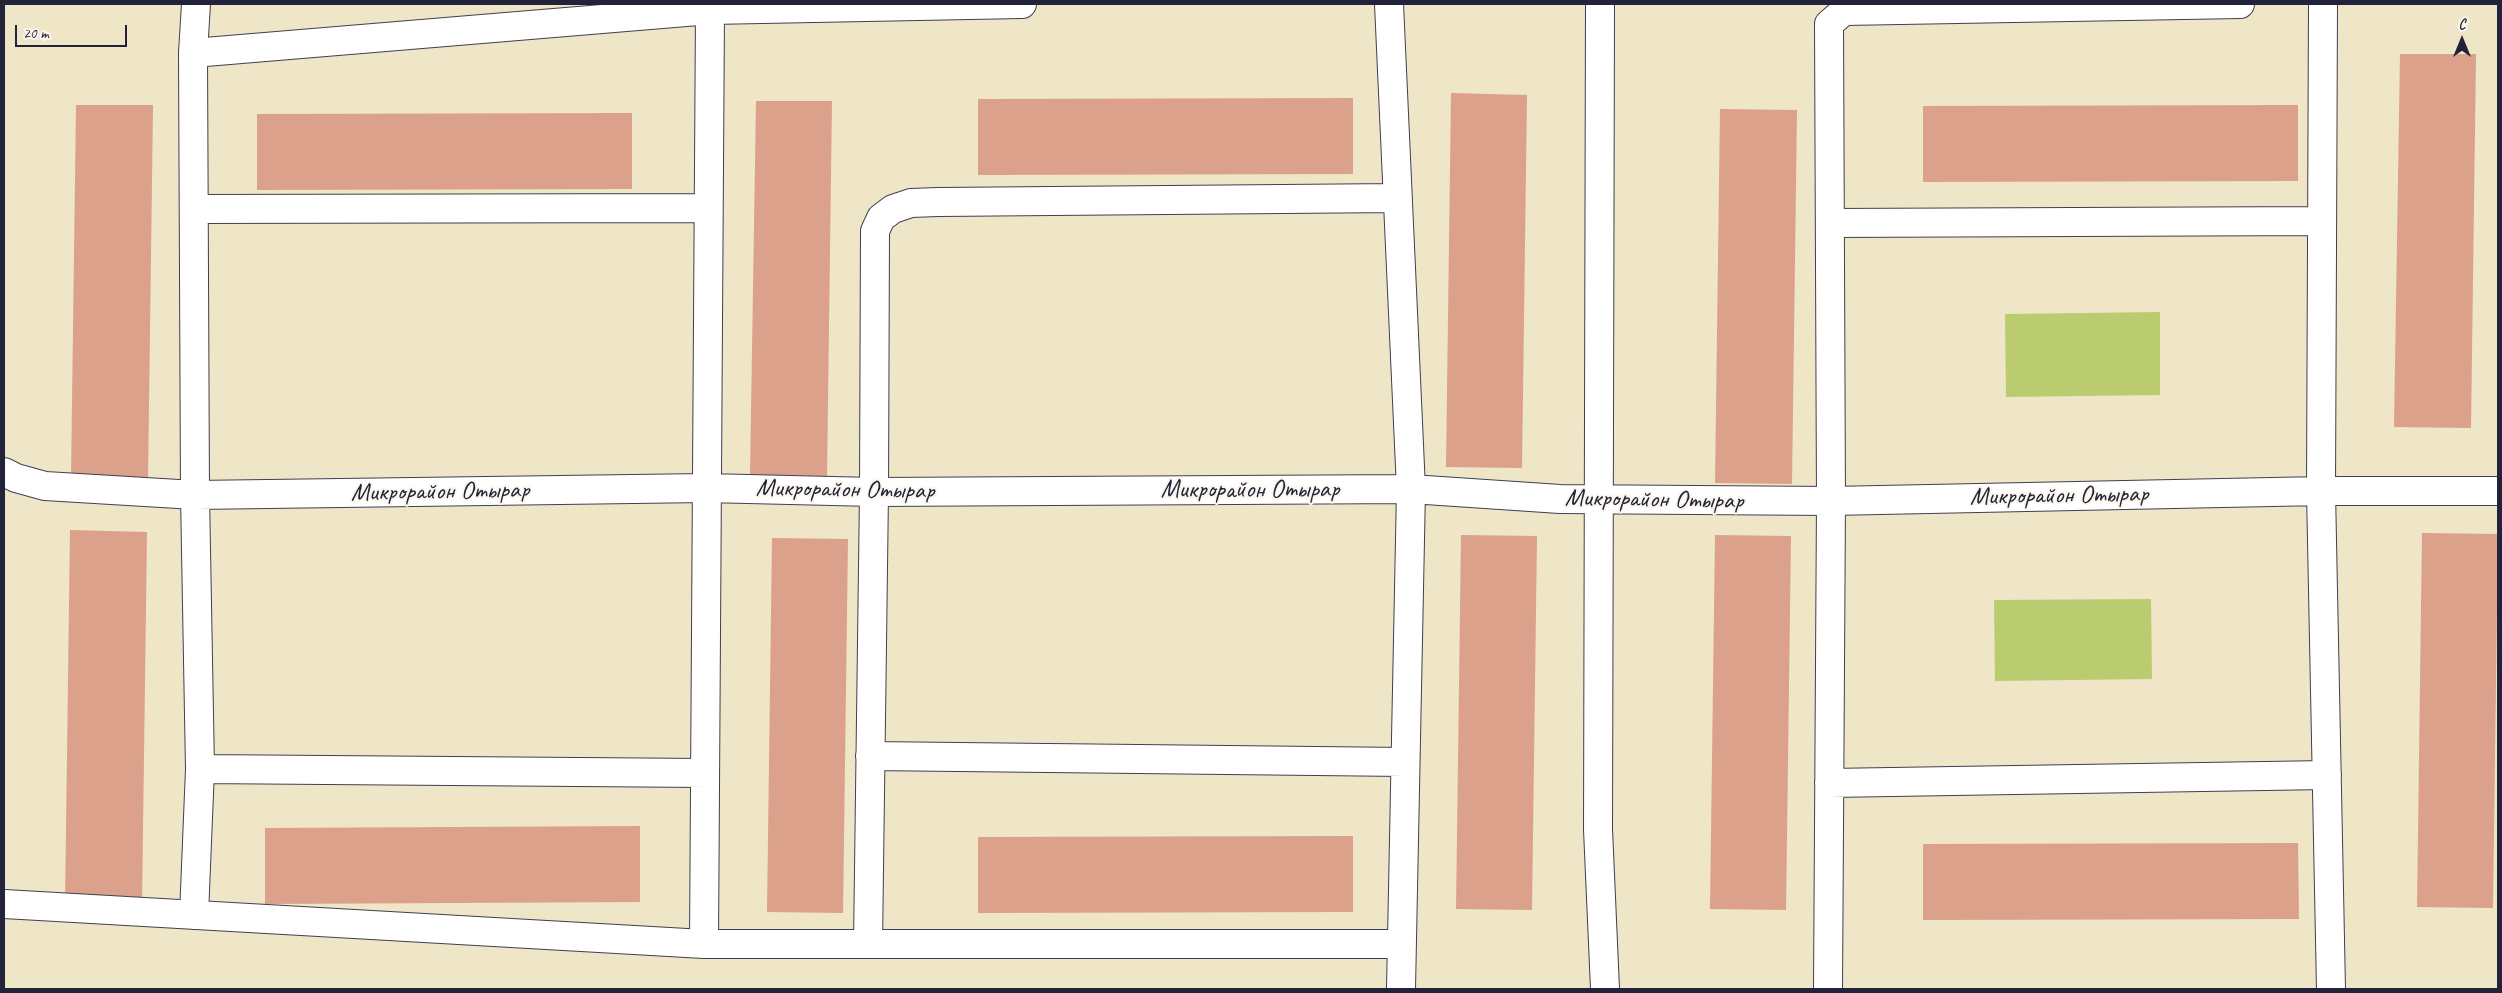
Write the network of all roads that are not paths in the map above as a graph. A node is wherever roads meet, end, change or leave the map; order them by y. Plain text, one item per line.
1 (196, 4) edge
2 (1022, 4) edge
3 (1390, 4) edge
4 (1600, 4) edge
5 (2240, 4) edge
6 (2323, 4) edge
7 (710, 10) junction
8 (194, 53) junction
9 (1397, 198) junction
10 (708, 208) junction
11 (194, 209) junction
12 (2322, 221) junction
13 (1830, 223) junction
14 (4, 472) edge
15 (706, 488) junction
16 (1411, 489) junction
17 (2321, 491) junction
18 (2498, 491) edge
19 (874, 492) junction
20 (195, 495) junction
21 (1599, 500) junction
22 (1831, 501) junction
23 (870, 756) junction
24 (1405, 762) junction
25 (200, 769) junction
26 (705, 773) junction
27 (2327, 776) junction
28 (1829, 783) junction
29 (4, 904) edge
30 (194, 915) junction
31 (704, 944) junction
32 (868, 944) junction
33 (1401, 944) junction
34 (1401, 989) edge
35 (1605, 989) edge
36 (1828, 989) edge
37 (2331, 989) edge

1 - 8 street
2 - 7 street
3 - 9 street
4 - 21 street
5 - 13 street
6 - 12 street
7 - 8 street
7 - 10 street
8 - 11 street
9 - 16 street
9 - 19 street
10 - 11 street
10 - 15 street
11 - 20 street
12 - 13 street
12 - 17 street
13 - 22 street
14 - 20 street, Микрорайон Отырар
15 - 19 street, Микрорайон Отырар
15 - 20 street, Микрорайон Отырар
15 - 26 street
16 - 19 street, Микрорайон Отырар
16 - 21 street, Микрорайон Отырар
16 - 24 street
17 - 18 street, Микрорайон Отырар
17 - 22 street, Микрорайон Отырар
17 - 27 street
19 - 23 street
20 - 25 street
21 - 22 street, Микрорайон Отырар
21 - 35 street
22 - 28 street
23 - 24 street
23 - 32 street
24 - 33 street
25 - 26 street
25 - 30 street
26 - 31 street
27 - 28 street
27 - 37 street
28 - 36 street
29 - 30 street
30 - 31 street
31 - 32 street
32 - 33 street
33 - 34 street

